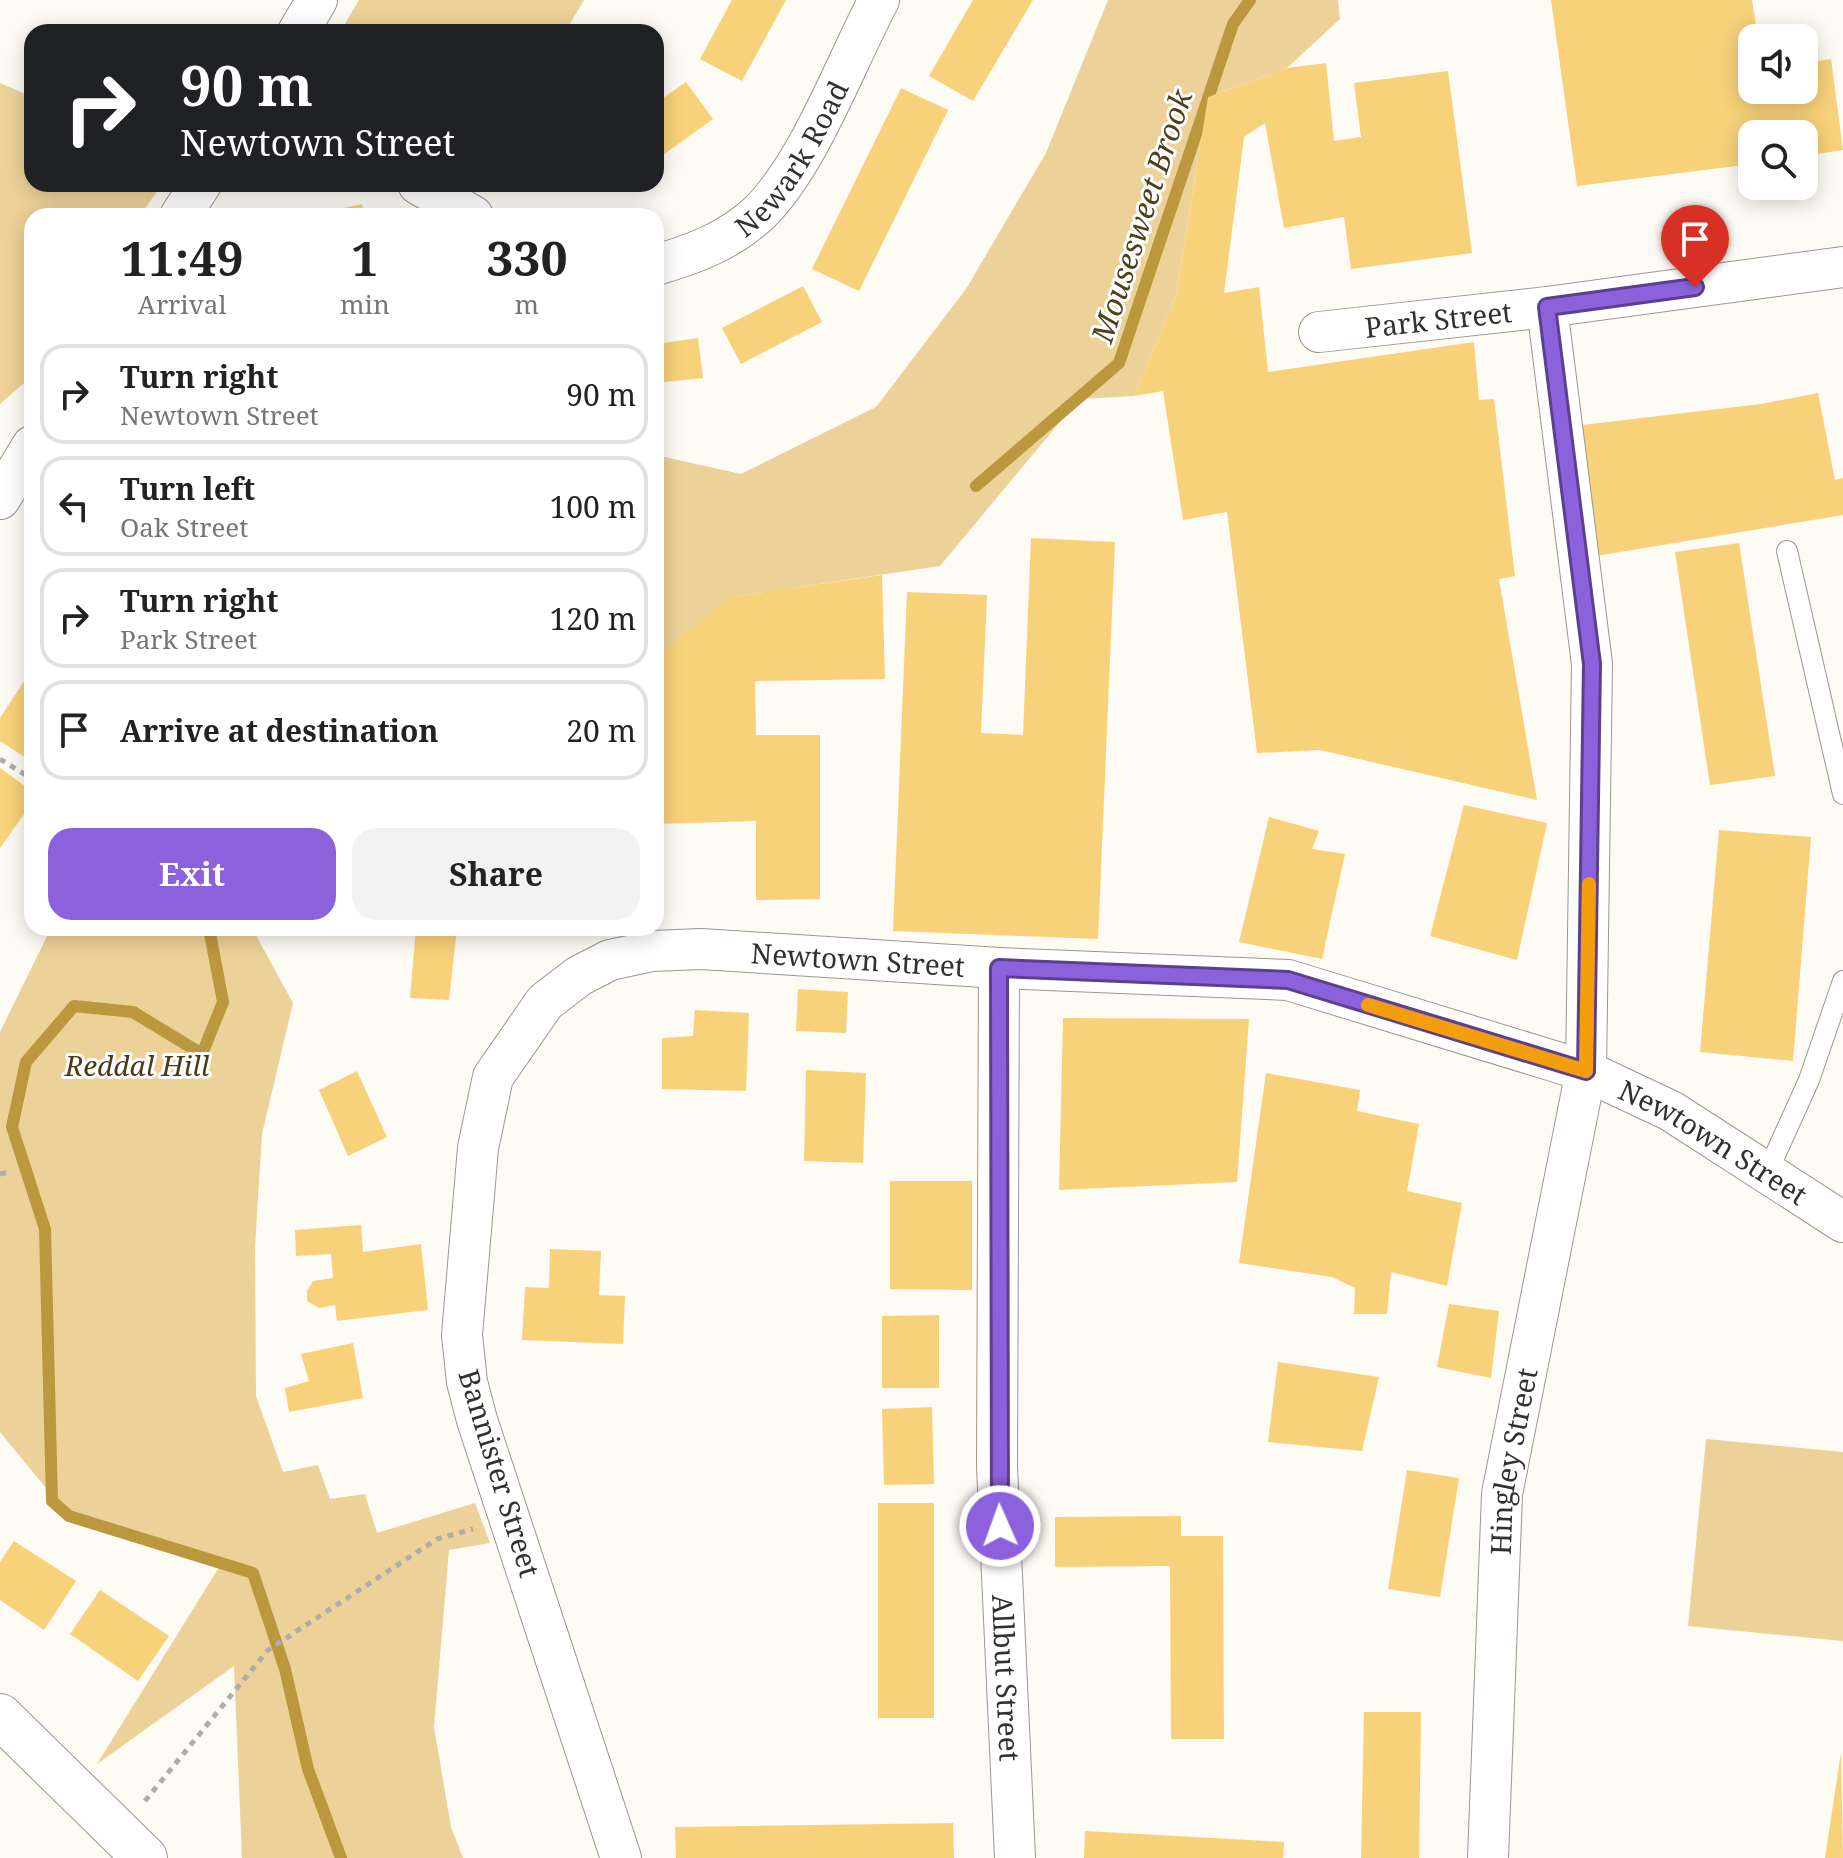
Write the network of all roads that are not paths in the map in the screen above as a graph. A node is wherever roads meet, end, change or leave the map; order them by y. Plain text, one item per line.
1 (317, 0) edge
2 (879, 0) edge
3 (303, 24) edge
4 (432, 192) edge
5 (459, 208) edge
6 (664, 263) edge
7 (1843, 267) edge
8 (1547, 307) junction
9 (1319, 332) dead end
10 (1787, 551) dead end
11 (1843, 794) edge
12 (999, 968) junction
13 (1843, 981) edge
14 (1586, 1071) junction
15 (493, 1077) joint
16 (1767, 1173) junction
17 (1843, 1222) edge
18 (0, 1716) edge
19 (132, 1845) edge
20 (621, 1858) edge
21 (1015, 1858) edge
22 (1488, 1858) edge

1 - 3 street
2 - 6 street, Newark Road
4 - 5 street
7 - 8 street, Park Street
8 - 9 street, Park Street
8 - 14 street, Hingley Street
10 - 11 lane
12 - 14 street, Newtown Street
12 - 15 street, Newtown Street
12 - 21 street, Allbut Street
13 - 16 lane
14 - 16 street, Newtown Street
14 - 22 street, Hingley Street
15 - 20 street, Bannister Street
16 - 17 street, Newtown Street
18 - 19 main road

